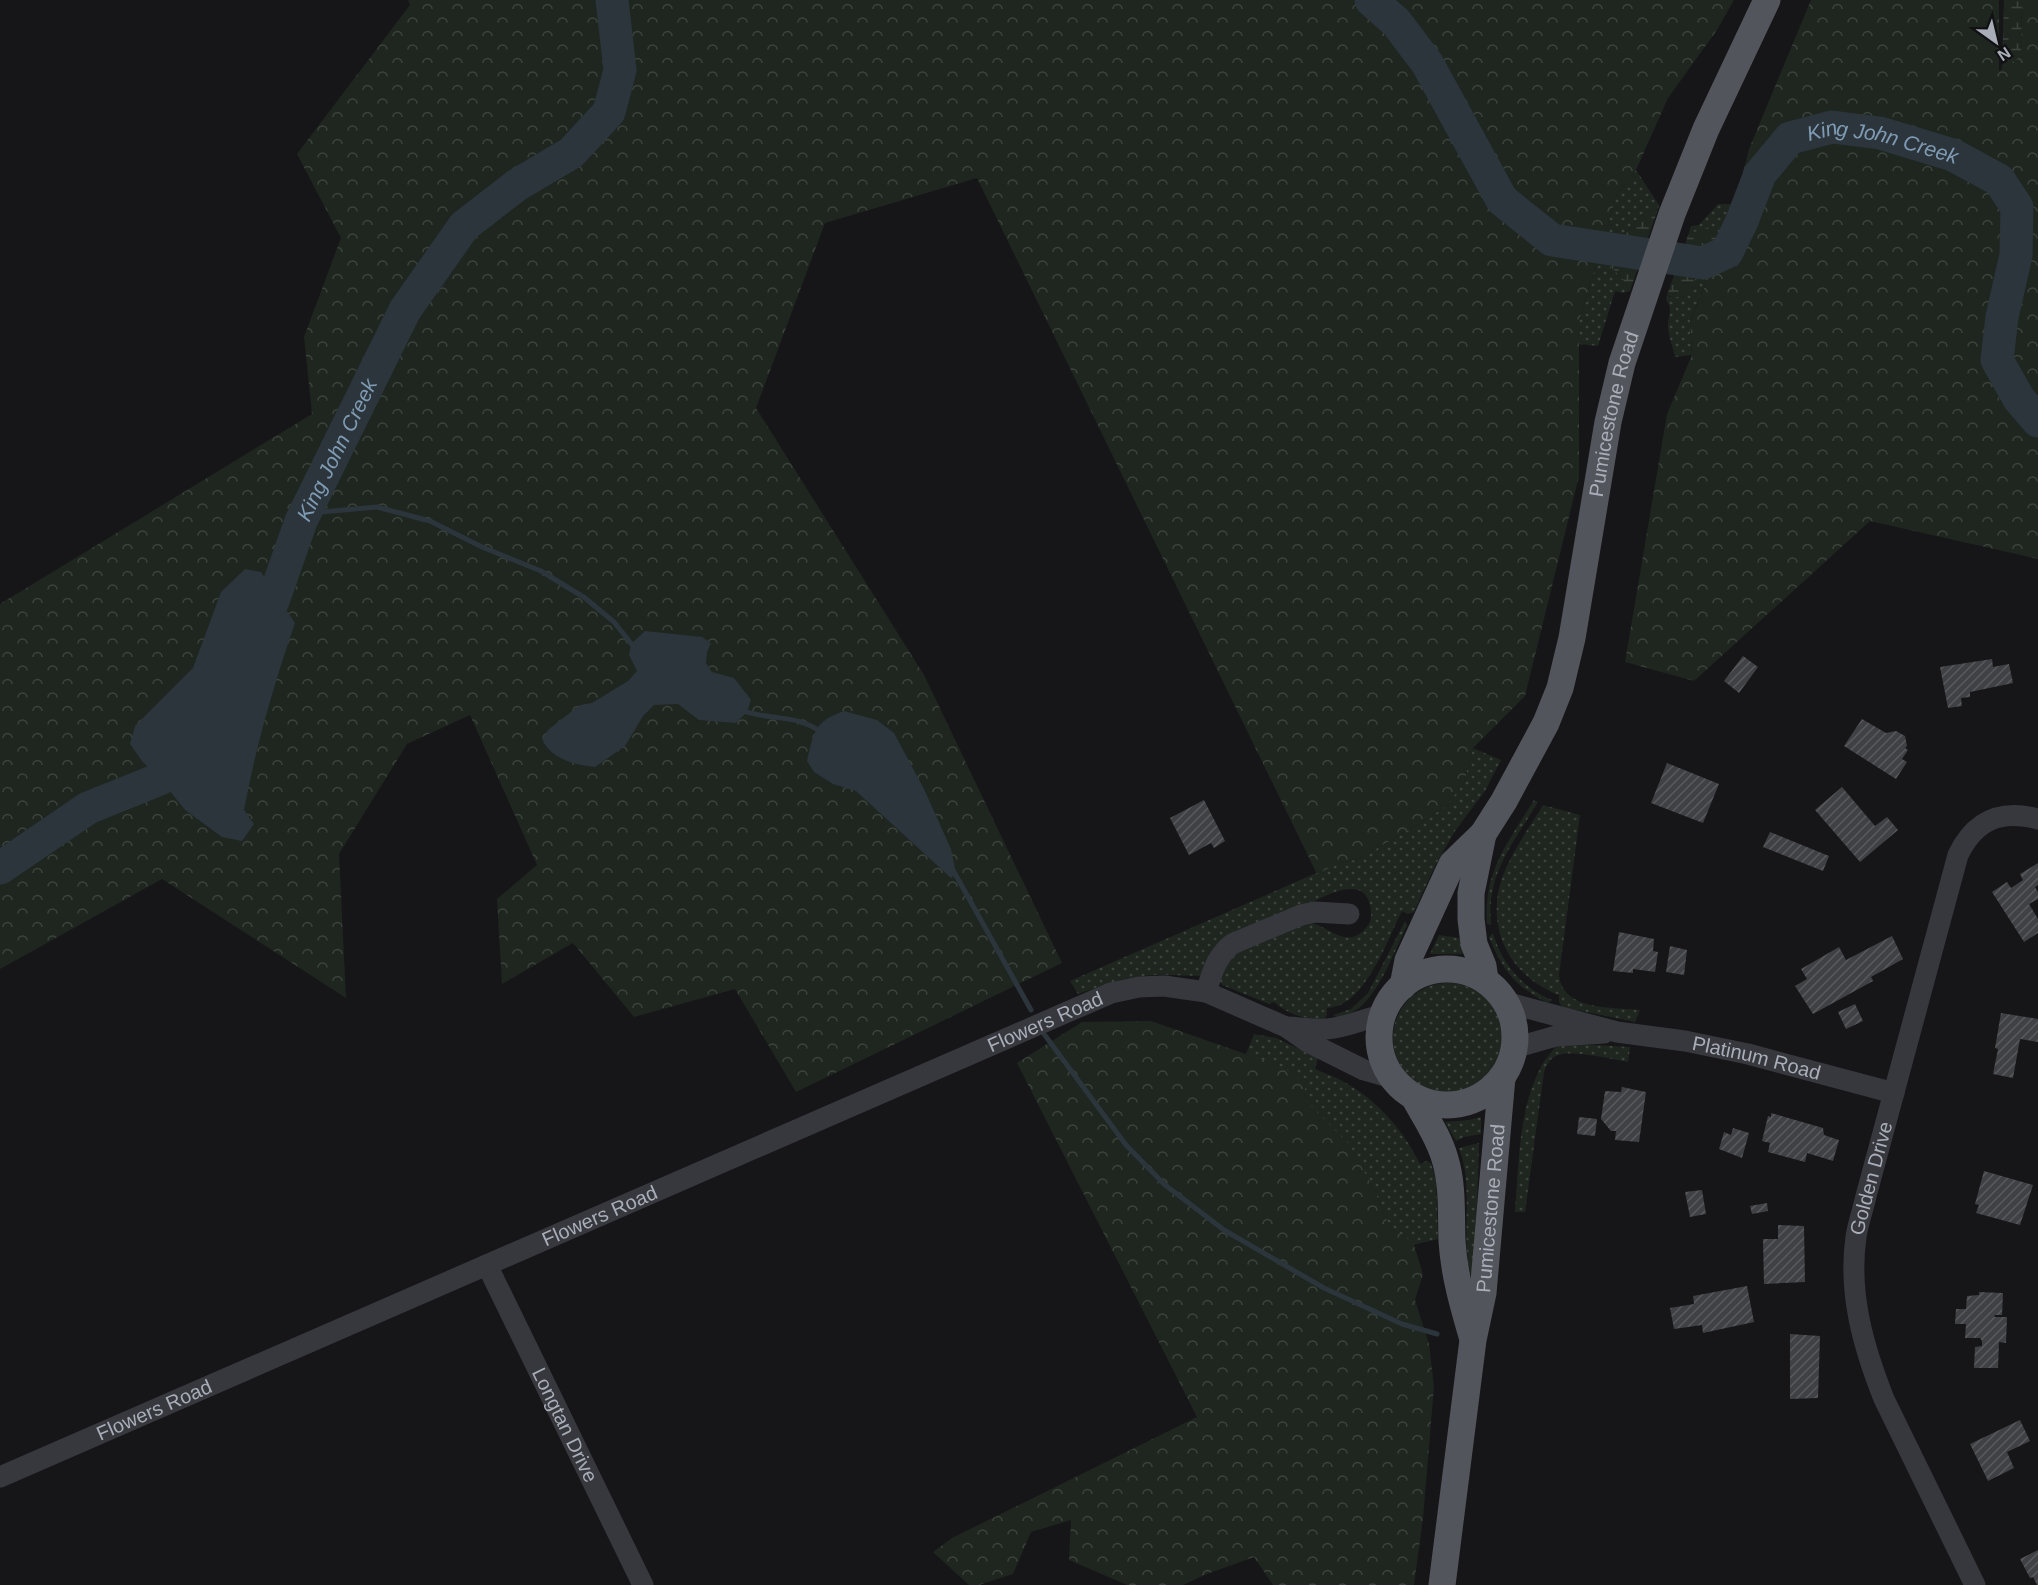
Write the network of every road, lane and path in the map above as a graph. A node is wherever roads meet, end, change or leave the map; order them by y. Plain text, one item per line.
1 (1767, 0) edge
2 (2038, 819) edge
3 (1483, 834) junction
4 (1349, 914) dead end
5 (1485, 980) junction
6 (1403, 986) junction
7 (1206, 993) junction
8 (1505, 1002) junction
9 (1382, 1015) junction
10 (1286, 1027) junction
11 (1617, 1032) junction
12 (1514, 1048) junction
13 (1392, 1077) junction
14 (1502, 1077) junction
15 (1894, 1093) junction
16 (1414, 1097) junction
17 (487, 1265) junction
18 (1473, 1340) junction
19 (0, 1477) edge
20 (643, 1585) edge
21 (1442, 1585) edge
22 (1975, 1585) edge

1 - 3 main road, Pumicestone Road
2 - 15 street, Golden Drive
3 - 5 main road, Pumicestone Road
3 - 6 main road, Pumicestone Road
4 - 7 street
5 - 6 main road
5 - 8 main road
6 - 9 main road
7 - 10 street, Flowers Road
7 - 17 street, Flowers Road
8 - 11 street, Platinum Road
8 - 12 main road
9 - 10 street, Flowers Road
9 - 13 main road
10 - 13 street, Flowers Road
11 - 12 street, Platinum Road
11 - 15 street, Platinum Road
12 - 14 main road
13 - 16 main road
14 - 16 main road
14 - 18 main road, Pumicestone Road
15 - 22 street, Golden Drive
16 - 18 main road, Pumicestone Road
17 - 19 street, Flowers Road
17 - 20 street, Longtan Drive
18 - 21 main road, Pumicestone Road

